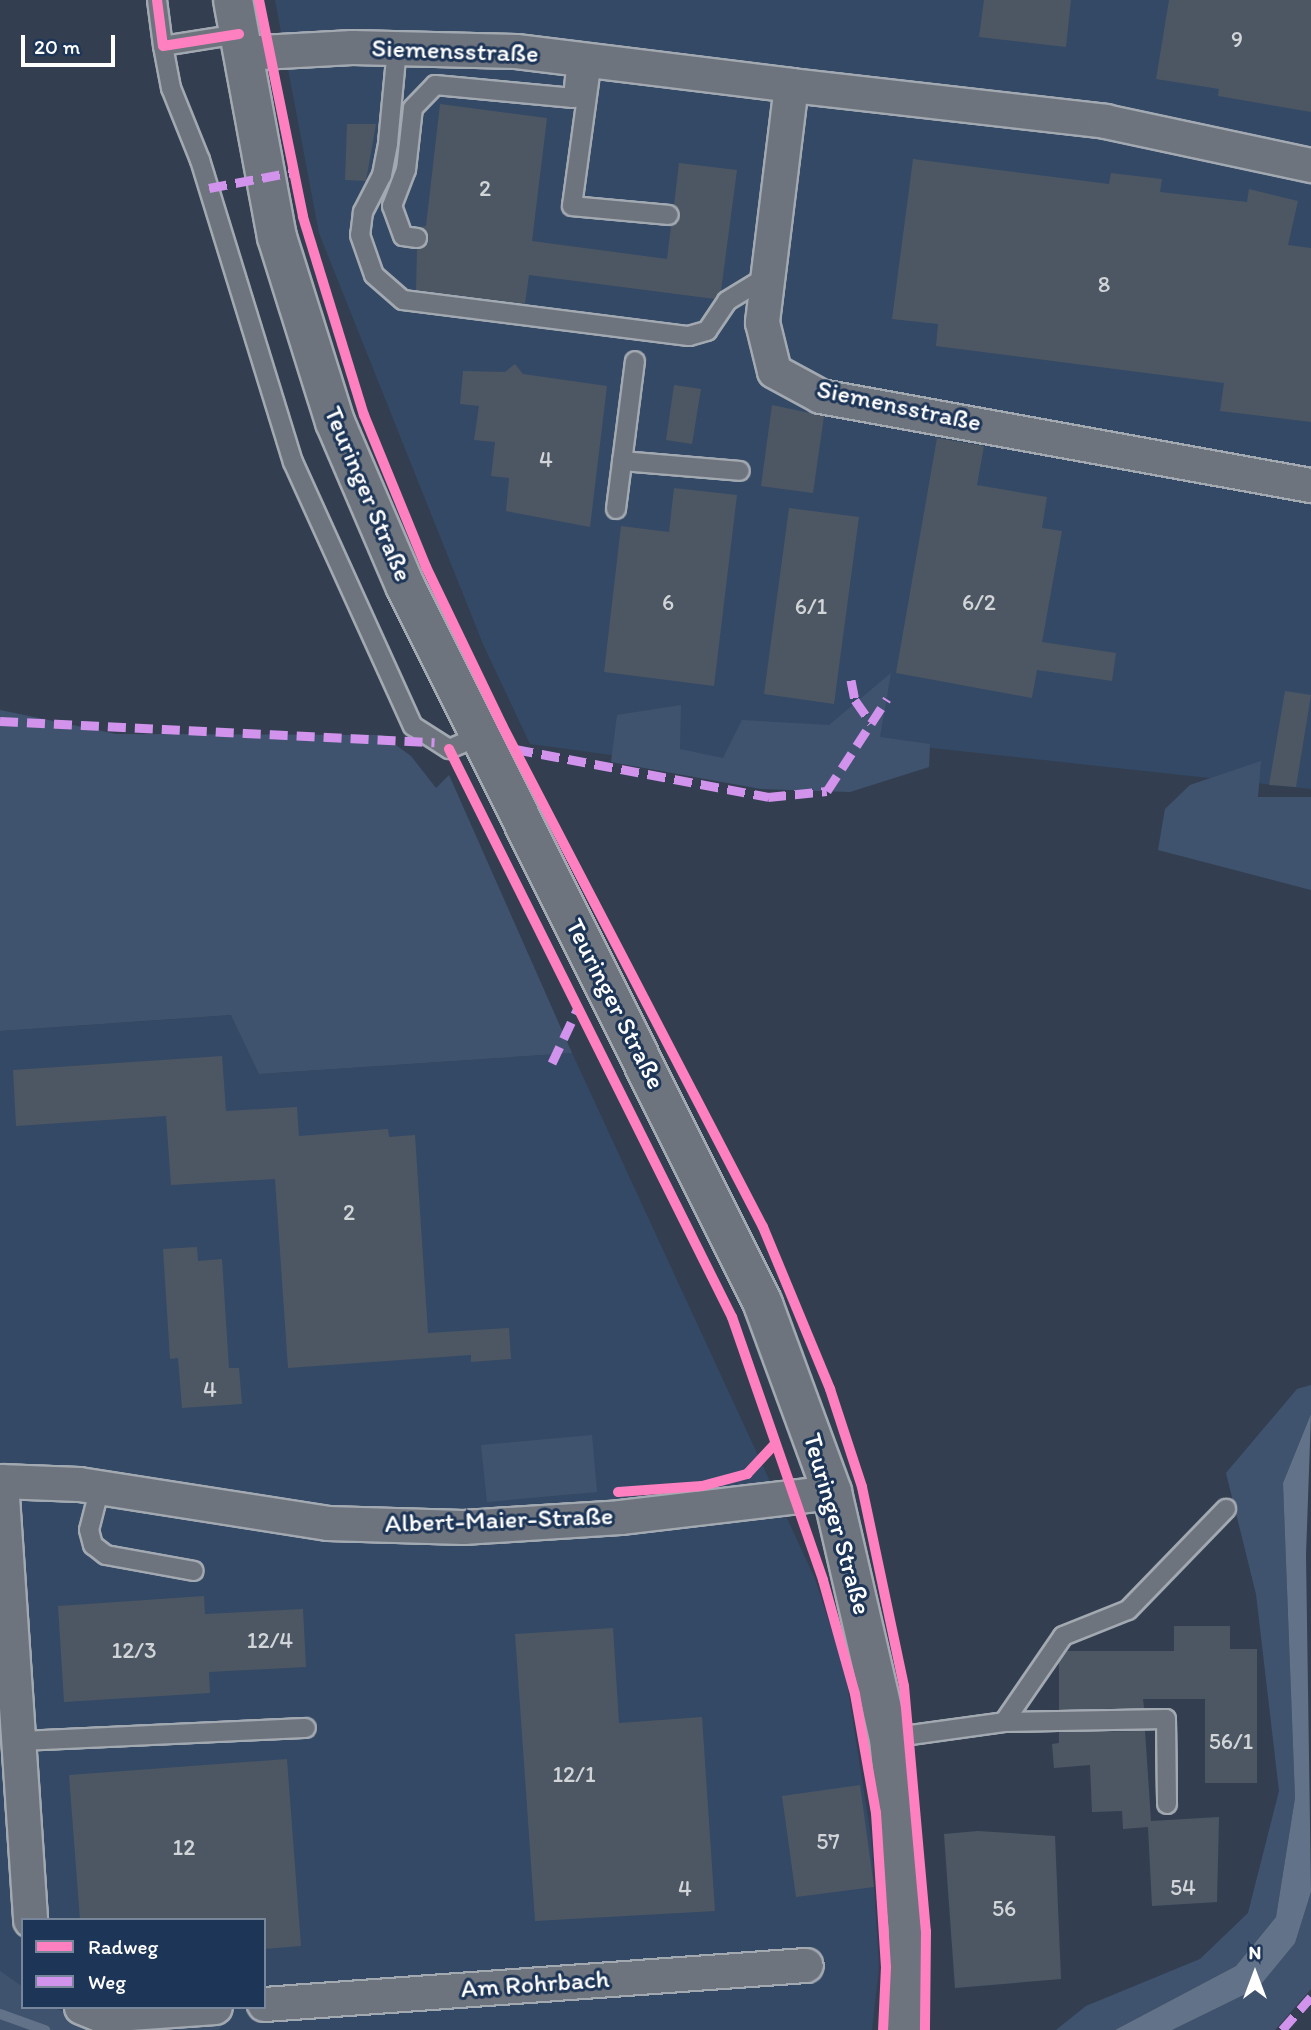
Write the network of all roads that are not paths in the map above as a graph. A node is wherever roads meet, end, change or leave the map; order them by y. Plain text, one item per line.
1 (157, 0) edge
2 (238, 29) edge
3 (163, 46) junction
4 (397, 48) junction
5 (584, 59) junction
6 (791, 85) junction
7 (1311, 165) edge
8 (669, 215) dead end
9 (417, 238) dead end
10 (768, 276) junction
11 (635, 361) dead end
12 (622, 461) junction
13 (740, 471) dead end
14 (1311, 485) edge
15 (616, 509) dead end
16 (480, 736) junction
17 (1, 1481) edge
18 (100, 1487) junction
19 (832, 1492) junction
20 (1226, 1509) dead end
21 (194, 1571) dead end
22 (1004, 1722) junction
23 (306, 1728) dead end
24 (888, 1738) junction
25 (19, 1741) junction
26 (1167, 1804) dead end
27 (30, 1918) edge
28 (806, 1965) dead end
29 (266, 2004) edge
30 (86, 2009) edge
31 (186, 2009) edge
32 (902, 2030) edge

1 - 3 lane
2 - 3 lane
2 - 4 street, Siemensstraße
2 - 16 street, Teuringer Straße
3 - 16 lane
4 - 5 street, Siemensstraße
4 - 10 lane
5 - 6 street, Siemensstraße
5 - 8 lane
5 - 9 lane
6 - 7 street, Siemensstraße
6 - 10 street, Siemensstraße
10 - 14 street, Siemensstraße
11 - 12 lane
12 - 13 lane
12 - 15 lane
16 - 19 street, Teuringer Straße
17 - 18 street, Albert-Maier-Straße
17 - 25 street
18 - 19 street, Albert-Maier-Straße
18 - 21 lane
19 - 24 street, Teuringer Straße
20 - 22 lane
22 - 24 lane
22 - 26 lane
23 - 25 lane
24 - 32 street, Teuringer Straße
25 - 27 street
28 - 29 street, Am Rohrbach
30 - 31 street

